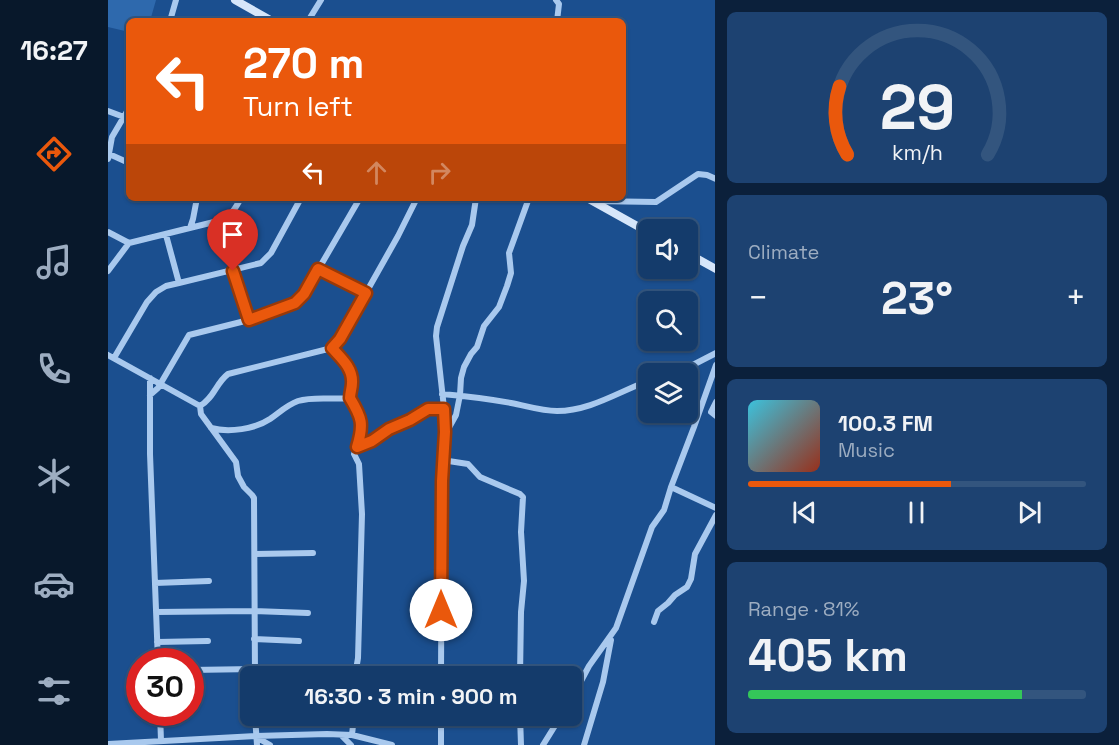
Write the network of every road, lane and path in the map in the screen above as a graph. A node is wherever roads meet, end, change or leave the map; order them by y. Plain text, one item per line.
1 (176, 0) edge
2 (235, 0) edge
3 (321, 0) edge
4 (556, 0) edge
5 (171, 18) edge
6 (267, 18) edge
7 (310, 18) edge
8 (557, 18) edge
9 (108, 111) edge
10 (126, 113) edge
11 (124, 117) junction
12 (109, 156) edge
13 (126, 162) edge
14 (715, 179) edge
15 (194, 201) edge
16 (239, 201) edge
17 (300, 201) edge
18 (358, 201) edge
19 (416, 201) edge
20 (476, 201) edge
21 (528, 201) edge
22 (592, 201) edge
23 (623, 201) edge
24 (638, 226) edge
25 (190, 228) junction
26 (108, 232) edge
27 (166, 235) junction
28 (129, 243) junction
29 (698, 259) edge
30 (715, 268) edge
31 (318, 269) junction
32 (108, 271) edge
33 (233, 271) junction
34 (179, 283) junction
35 (366, 293) junction
36 (249, 320) junction
37 (332, 348) junction
38 (715, 354) edge
39 (111, 356) edge
40 (697, 363) edge
41 (715, 367) edge
42 (150, 378) junction
43 (161, 384) junction
44 (638, 385) edge
45 (442, 394) junction
46 (460, 395) junction
47 (150, 396) junction
48 (350, 398) junction
49 (200, 406) junction
50 (444, 409) junction
51 (210, 428) junction
52 (444, 436) junction
53 (357, 447) junction
54 (442, 460) junction
55 (671, 488) junction
56 (715, 508) edge
57 (715, 517) edge
58 (313, 553) dead end
59 (255, 554) junction
60 (209, 581) dead end
61 (155, 583) junction
62 (254, 611) junction
63 (156, 612) junction
64 (308, 613) dead end
65 (654, 622) dead end
66 (611, 636) junction
67 (254, 639) junction
68 (208, 641) dead end
69 (299, 641) dead end
70 (158, 642) junction
71 (158, 648) edge
72 (255, 666) edge
73 (357, 666) edge
74 (441, 666) edge
75 (520, 666) edge
76 (204, 671) edge
77 (240, 672) edge
78 (582, 679) edge
79 (160, 726) edge
80 (256, 726) edge
81 (353, 726) edge
82 (441, 726) edge
83 (520, 726) edge
84 (555, 726) edge
85 (341, 735) junction
86 (352, 735) junction
87 (256, 736) junction
88 (161, 741) junction
89 (108, 744) edge
90 (142, 744) edge
91 (257, 745) edge
92 (270, 745) edge
93 (351, 745) edge
94 (392, 745) edge
95 (441, 745) edge
96 (521, 745) edge
97 (543, 745) edge
98 (584, 745) edge

1 - 5 street
2 - 6 street
3 - 7 street
4 - 8 street
9 - 11 street
10 - 11 street
11 - 12 street
12 - 13 street
14 - 23 street
15 - 25 street
16 - 25 street
17 - 33 street
18 - 31 street
19 - 35 street
20 - 45 street
21 - 46 street
22 - 24 street
25 - 27 street
26 - 28 street
27 - 28 street
27 - 34 street
28 - 32 street
29 - 30 street
31 - 35 street
31 - 36 street
33 - 34 street
33 - 36 street
34 - 39 street
35 - 37 street
36 - 43 street
37 - 48 street
37 - 49 street
38 - 40 street
39 - 42 street
41 - 55 street
42 - 43 street
42 - 47 street
43 - 47 street
43 - 49 street
44 - 46 street
45 - 46 street
45 - 50 street
46 - 52 street
47 - 61 street
48 - 51 street
48 - 53 street
49 - 51 street
50 - 52 street
50 - 53 street
51 - 59 street
52 - 54 street
53 - 73 street
54 - 74 street
54 - 75 street
55 - 56 street
55 - 66 street
57 - 65 street
58 - 59 street
59 - 62 street
60 - 61 street
61 - 63 street
62 - 63 street
62 - 64 street
62 - 67 street
63 - 70 street
66 - 78 street
66 - 98 street
67 - 69 street
67 - 72 street
68 - 70 street
70 - 71 street
76 - 77 street
79 - 88 street
80 - 87 street
81 - 86 street
82 - 95 street
83 - 96 street
84 - 97 street
85 - 86 street
85 - 87 street
85 - 93 street
86 - 94 street
87 - 88 street
87 - 91 street
87 - 92 street
88 - 90 street
89 - 90 street

